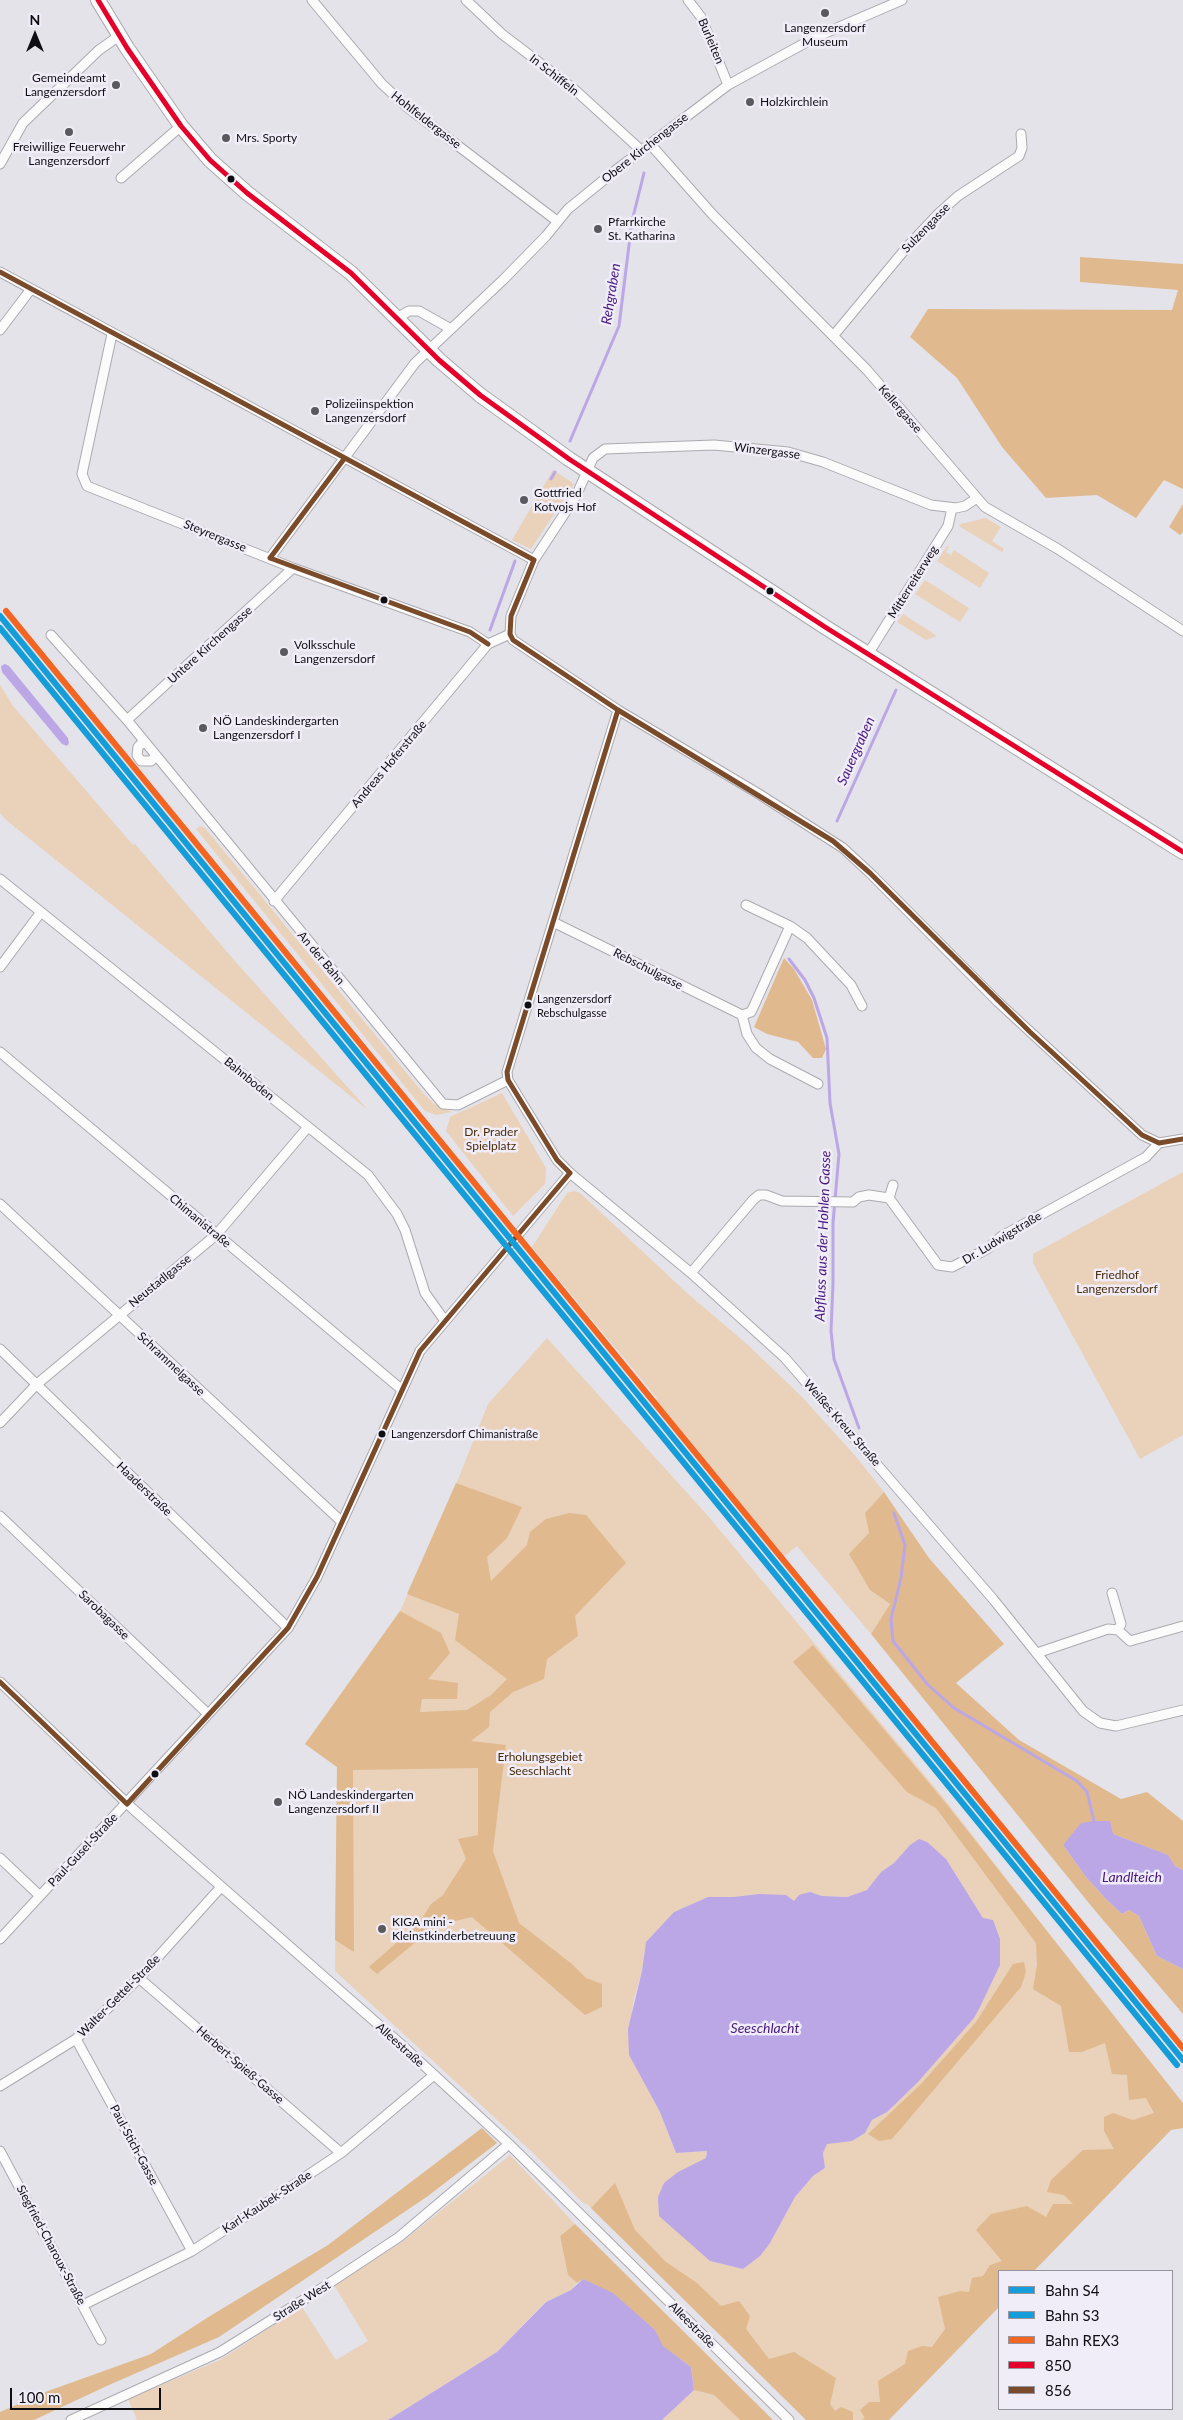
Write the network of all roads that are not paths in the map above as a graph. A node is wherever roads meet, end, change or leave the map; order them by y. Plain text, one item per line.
1 (98, 0) edge
2 (312, 0) edge
3 (466, 0) edge
4 (688, 0) edge
5 (902, 0) edge
6 (119, 36) junction
7 (728, 85) junction
8 (181, 126) junction
9 (1021, 134) dead end
10 (651, 145) junction
11 (642, 151) junction
12 (0, 164) edge
13 (121, 178) dead end
14 (557, 222) junction
15 (0, 272) edge
16 (31, 289) junction
17 (397, 318) junction
18 (451, 329) junction
19 (0, 330) edge
20 (112, 334) junction
21 (834, 335) junction
22 (428, 350) junction
23 (344, 459) junction
24 (588, 471) junction
25 (977, 498) junction
26 (952, 508) junction
27 (270, 558) junction
28 (534, 560) junction
29 (293, 568) junction
30 (1183, 631) edge
31 (510, 634) junction
32 (51, 635) dead end
33 (488, 644) junction
34 (868, 654) junction
35 (618, 710) junction
36 (127, 720) junction
37 (144, 741) junction
38 (156, 756) junction
39 (1183, 852) edge
40 (0, 879) edge
41 (274, 901) junction
42 (746, 905) dead end
43 (41, 912) junction
44 (554, 922) junction
45 (790, 926) junction
46 (0, 967) edge
47 (862, 1006) dead end
48 (742, 1015) junction
49 (0, 1052) edge
50 (508, 1080) junction
51 (818, 1084) dead end
52 (308, 1127) junction
53 (1183, 1139) edge
54 (1159, 1144) junction
55 (570, 1173) junction
56 (893, 1186) dead end
57 (889, 1198) junction
58 (0, 1204) edge
59 (216, 1235) junction
60 (691, 1273) junction
61 (118, 1315) junction
62 (445, 1321) junction
63 (0, 1349) edge
64 (37, 1384) junction
65 (401, 1389) junction
66 (0, 1424) edge
67 (0, 1516) edge
68 (342, 1522) junction
69 (1112, 1593) dead end
70 (1183, 1626) edge
71 (288, 1628) junction
72 (1118, 1630) junction
73 (1037, 1653) junction
74 (0, 1682) edge
75 (1183, 1710) edge
76 (208, 1714) junction
77 (127, 1804) junction
78 (0, 1858) edge
79 (222, 1887) junction
80 (40, 1896) junction
81 (0, 1939) edge
82 (139, 1978) junction
83 (76, 2039) junction
84 (434, 2075) junction
85 (0, 2086) edge
86 (509, 2144) junction
87 (0, 2151) edge
88 (341, 2153) junction
89 (192, 2251) junction
90 (83, 2306) junction
91 (101, 2340) dead end
92 (71, 2420) edge
93 (789, 2420) edge

1 - 6 main road
2 - 14 street, Hohlfeldergasse
3 - 11 street, In Schiffeln
4 - 7 street, Burleiten
5 - 7 street, Obere Kirchengasse
6 - 8 main road
6 - 12 street
7 - 10 street, Obere Kirchengasse
8 - 13 street
8 - 17 main road
9 - 21 street, Sulzengasse
10 - 11 street, Obere Kirchengasse
10 - 21 street, Kellergasse
11 - 14 street, Obere Kirchengasse
14 - 18 street, Obere Kirchengasse
15 - 16 street
16 - 19 street
16 - 20 street
17 - 18 street
17 - 22 main road
18 - 22 street, Obere Kirchengasse
20 - 23 street
20 - 27 street, Steyrergasse
21 - 25 street, Kellergasse
22 - 23 street
22 - 24 main road
23 - 27 street
23 - 28 street
24 - 26 street, Winzergasse
24 - 28 street, Winzergasse
24 - 34 main road
25 - 26 street
25 - 30 street, Kellergasse
26 - 34 street, Mitterreiterweg
27 - 29 street, Steyrergasse
28 - 31 street, Winzergasse
29 - 33 street, Steyrergasse
29 - 36 street, Untere Kirchengasse
31 - 33 street, Andreas Hoferstraße
31 - 35 street
32 - 36 street, An der Bahn
33 - 41 street, Andreas Hoferstraße
34 - 39 main road
35 - 44 street
35 - 54 street
36 - 37 street, An der Bahn
37 - 38 street, An der Bahn
37 - 38 street
38 - 41 street, An der Bahn
40 - 43 street, Bahnboden
41 - 50 street, An der Bahn
42 - 45 street
43 - 46 street
43 - 52 street, Bahnboden
44 - 48 street, Rebschulgasse
44 - 50 street
45 - 47 street
45 - 48 street
48 - 51 street
49 - 59 street, Chimanistraße
50 - 55 street, Weißes Kreuz Straße
52 - 59 street, Neustadlgasse
52 - 62 street, Bahnboden
53 - 54 street
54 - 57 street, Dr. Ludwigstraße
55 - 60 street, Weißes Kreuz Straße
55 - 62 street, Paul-Gusel-Straße
56 - 57 street
57 - 60 street
58 - 61 street, Schrammelgasse
59 - 61 street, Neustadlgasse
59 - 65 street, Chimanistraße
60 - 73 street, Weißes Kreuz Straße
61 - 64 street, Neustadlgasse
61 - 68 street, Schrammelgasse
62 - 65 street, Paul-Gusel-Straße
63 - 64 street, Haaderstraße
64 - 66 street, Neustadlgasse
64 - 71 street, Haaderstraße
65 - 68 street, Paul-Gusel-Straße
67 - 76 street, Sarobagasse
68 - 71 street, Paul-Gusel-Straße
69 - 72 street
70 - 72 street
71 - 76 street, Paul-Gusel-Straße
72 - 73 street
73 - 75 street, Weißes Kreuz Straße
74 - 77 street, Alleestraße
76 - 77 street, Paul-Gusel-Straße
77 - 79 street, Alleestraße
77 - 80 street, Paul-Gusel-Straße
78 - 80 street
79 - 82 street, Walter-Gettel-Straße
79 - 84 street, Alleestraße
80 - 81 street, Paul-Gusel-Straße
82 - 83 street, Walter-Gettel-Straße
82 - 88 street, Herbert-Spieß-Gasse
83 - 85 street, Walter-Gettel-Straße
83 - 89 street, Paul-Stich-Gasse
84 - 86 street, Alleestraße
84 - 88 street, Karl-Kaubek-Straße
86 - 92 street, Straße West
86 - 93 street, Alleestraße
87 - 90 street, Siegfried-Charoux-Straße
88 - 89 street, Karl-Kaubek-Straße
89 - 90 street, Karl-Kaubek-Straße
90 - 91 street, Siegfried-Charoux-Straße

